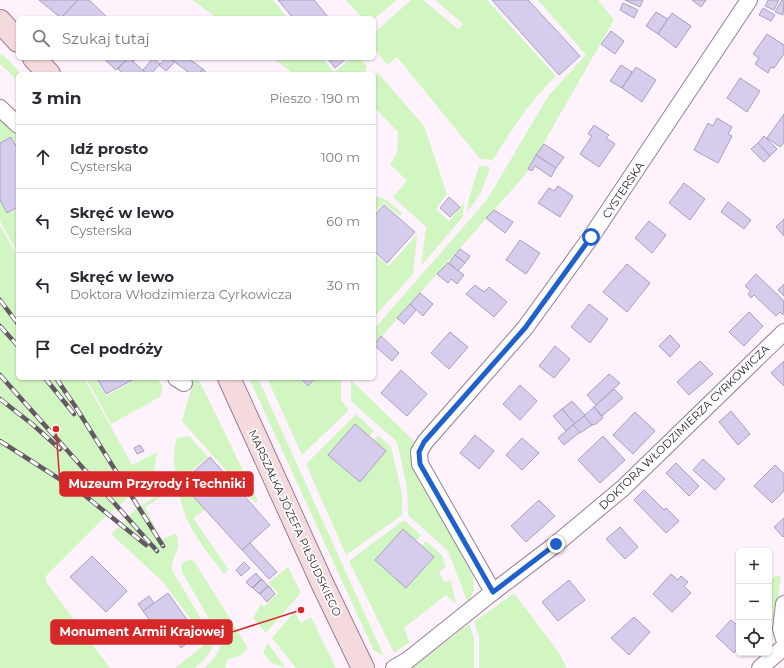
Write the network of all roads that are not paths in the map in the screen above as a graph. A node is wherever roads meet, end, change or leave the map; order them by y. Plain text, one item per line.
1 (750, 0) edge
2 (0, 21) edge
3 (0, 28) edge
4 (16, 40) edge
5 (16, 40) edge
6 (36, 60) edge
7 (47, 72) edge
8 (0, 108) edge
9 (16, 123) edge
10 (784, 332) edge
11 (230, 380) edge
12 (493, 592) junction
13 (784, 604) edge
14 (784, 639) edge
15 (784, 648) edge
16 (363, 668) edge
17 (394, 668) edge
18 (760, 668) edge

1 - 12 street, CYSTERSKA
2 - 4 street
3 - 5 street
6 - 7 street
8 - 9 street
10 - 12 street, DOKTORA WŁODZIMIERZA CYRKOWICZA
11 - 16 street, MARSZAŁKA JÓZEFA PIŁSUDSKIEGO
12 - 17 street, DOKTORA WŁODZIMIERZA CYRKOWICZA
13 - 14 street
15 - 18 street

